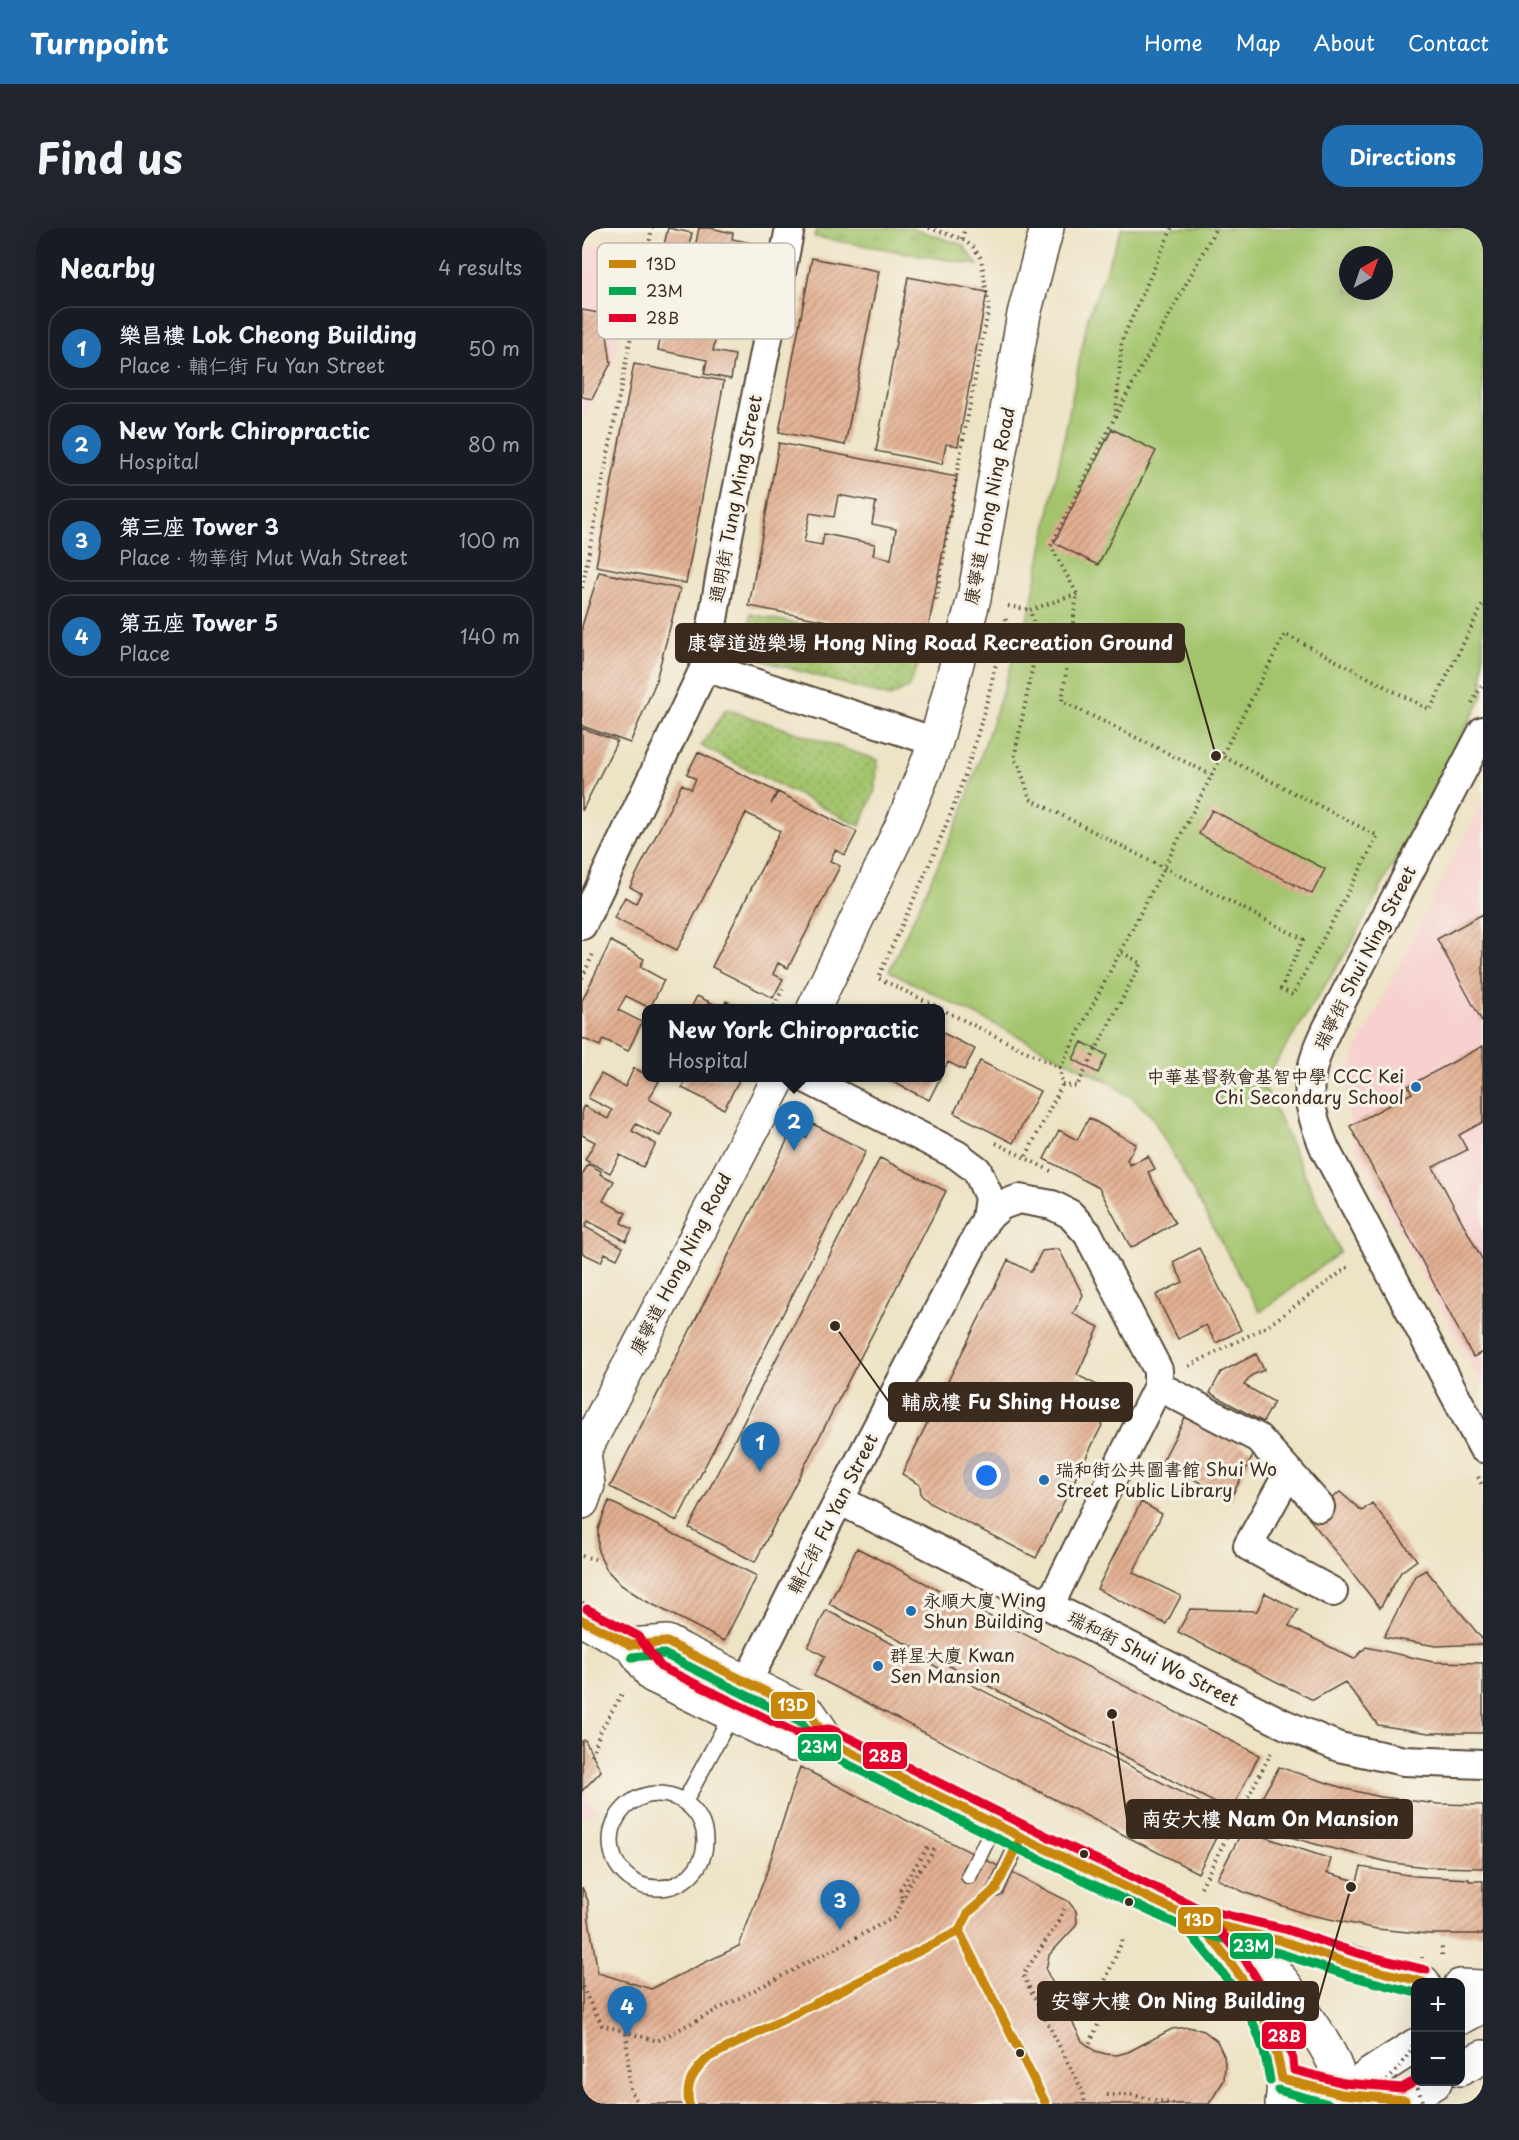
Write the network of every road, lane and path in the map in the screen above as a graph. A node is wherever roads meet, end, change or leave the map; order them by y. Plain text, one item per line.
1 (651, 228) edge
2 (790, 228) edge
3 (928, 228) edge
4 (965, 228) edge
5 (1172, 228) edge
6 (1216, 228) edge
7 (1036, 231) edge
8 (962, 239) junction
9 (648, 243) edge
10 (787, 243) edge
11 (630, 339) edge
12 (768, 339) edge
13 (1116, 415) junction
14 (582, 588) edge
15 (1077, 594) junction
16 (1483, 604) edge
17 (1008, 606) dead end
18 (1030, 609) junction
19 (935, 610) dead end
20 (705, 667) junction
21 (1483, 683) edge
22 (1475, 722) edge
23 (936, 742) junction
24 (1222, 756) junction
25 (1212, 775) junction
26 (1165, 868) junction
27 (590, 936) edge
28 (1121, 952) junction
29 (582, 978) edge
30 (878, 978) dead end
31 (816, 1004) edge
32 (930, 1004) edge
33 (945, 1011) edge
34 (1060, 1068) junction
35 (776, 1082) edge
36 (815, 1082) edge
37 (1062, 1085) junction
38 (994, 1142) dead end
39 (1025, 1158) junction
40 (1054, 1173) dead end
41 (986, 1219) junction
42 (1352, 1264) dead end
43 (1184, 1357) dead end
44 (1189, 1366) junction
45 (1169, 1391) junction
46 (1483, 1448) edge
47 (583, 1452) edge
48 (1289, 1472) junction
49 (1478, 1477) dead end
50 (1483, 1487) edge
51 (839, 1500) junction
52 (582, 1502) edge
53 (1320, 1507) dead end
54 (582, 1556) edge
55 (595, 1559) dead end
56 (1333, 1592) dead end
57 (1049, 1606) junction
58 (582, 1620) edge
59 (632, 1645) junction
60 (747, 1682) junction
61 (623, 1692) dead end
62 (732, 1714) junction
63 (828, 1741) junction
64 (1273, 1750) dead end
65 (592, 1755) dead end
66 (1483, 1764) edge
67 (685, 1801) junction
68 (1008, 1831) junction
69 (930, 1844) dead end
70 (935, 1847) dead end
71 (969, 1876) dead end
72 (996, 1889) dead end
73 (902, 1901) junction
74 (1196, 1904) junction
75 (1064, 1909) dead end
76 (1124, 1937) dead end
77 (1422, 1974) edge
78 (1465, 1986) edge
79 (582, 1987) edge
80 (1483, 1987) edge
81 (1101, 1990) junction
82 (1095, 1994) dead end
83 (1102, 1997) dead end
84 (1483, 2006) edge
85 (1465, 2016) edge
86 (629, 2022) dead end
87 (626, 2032) junction
88 (1090, 2043) dead end
89 (1411, 2047) edge
90 (1411, 2049) edge
91 (1483, 2057) edge
92 (1465, 2067) edge
93 (1427, 2086) edge
94 (1282, 2092) edge
95 (1412, 2093) edge
96 (1107, 2095) dead end
97 (1344, 2102) edge
98 (638, 2104) edge
99 (1085, 2104) edge
100 (1174, 2104) edge

1 - 9 path
2 - 10 street, 通明街 Tung Ming Street
3 - 8 path
4 - 8 path
5 - 13 path
6 - 13 path
7 - 23 main road, 康寧道 Hong Ning Road
8 - 19 path
11 - 14 path
12 - 20 street, 通明街 Tung Ming Street
13 - 15 path
15 - 18 path
15 - 25 path
16 - 24 path
17 - 18 path
18 - 26 path
20 - 23 street
20 - 27 street, 通明街 Tung Ming Street
21 - 22 path
22 - 46 street, 瑞寧街 Shui Ning Street
23 - 31 main road, 康寧道 Hong Ning Road
24 - 25 path
24 - 26 path
25 - 26 path
26 - 28 path
27 - 29 path
28 - 34 path
28 - 37 path
30 - 32 path
33 - 34 path
34 - 37 path
35 - 47 main road, 康寧道 Hong Ning Road
36 - 41 street
37 - 39 path
38 - 39 path
39 - 40 path
41 - 45 street
41 - 51 street, 輔仁街 Fu Yan Street
42 - 44 path
43 - 44 path
44 - 45 path
45 - 48 street
45 - 57 street
47 - 52 main road, 康寧道 Hong Ning Road
48 - 53 street
48 - 56 street
49 - 50 path
51 - 57 street, 瑞和街 Shui Wo Street
51 - 60 street, 輔仁街 Fu Yan Street
54 - 55 path
57 - 66 street, 瑞和街 Shui Wo Street
58 - 59 main road
59 - 60 main road
59 - 62 main road
60 - 63 main road
61 - 65 path
62 - 63 main road
62 - 67 lane
63 - 68 main road
64 - 74 path
67 - 67 lane
68 - 71 lane
68 - 72 lane
68 - 74 main road
69 - 73 path, bridge
70 - 73 path
73 - 87 path, bridge
74 - 77 main road
74 - 94 main road
74 - 97 main road
75 - 99 path, bridge
76 - 81 path
78 - 80 main road
79 - 87 path, bridge
81 - 82 path
81 - 83 path
81 - 88 path
84 - 85 main road
86 - 87 path, bridge
87 - 98 path, bridge
89 - 97 main road
90 - 97 path, bridge
91 - 92 main road
93 - 95 main road
94 - 97 lane
95 - 97 lane
96 - 100 path, bridge

